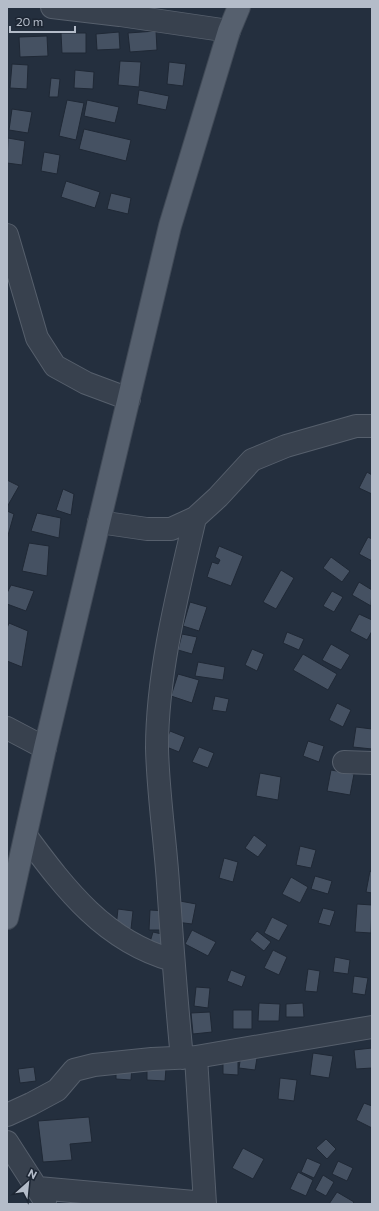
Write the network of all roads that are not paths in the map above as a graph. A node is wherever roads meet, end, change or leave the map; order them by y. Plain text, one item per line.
1 (52, 7) edge
2 (239, 7) edge
3 (229, 30) junction
4 (7, 235) edge
5 (129, 399) junction
6 (372, 426) edge
7 (195, 518) junction
8 (100, 522) junction
9 (7, 728) edge
10 (45, 748) junction
11 (344, 762) dead end
12 (372, 763) edge
13 (26, 836) junction
14 (8, 913) edge
15 (172, 960) junction
16 (372, 1027) edge
17 (189, 1057) junction
18 (7, 1115) edge
19 (7, 1142) edge
20 (42, 1196) edge
21 (205, 1204) edge

1 - 3 street
2 - 3 main road
3 - 5 main road
4 - 5 street
5 - 8 main road
6 - 7 street
7 - 8 street
7 - 15 street
8 - 10 main road
9 - 10 street
10 - 13 main road
11 - 12 street
13 - 14 main road
13 - 15 street
15 - 17 street
16 - 17 street
17 - 18 street
17 - 21 street
19 - 20 street
20 - 21 street

